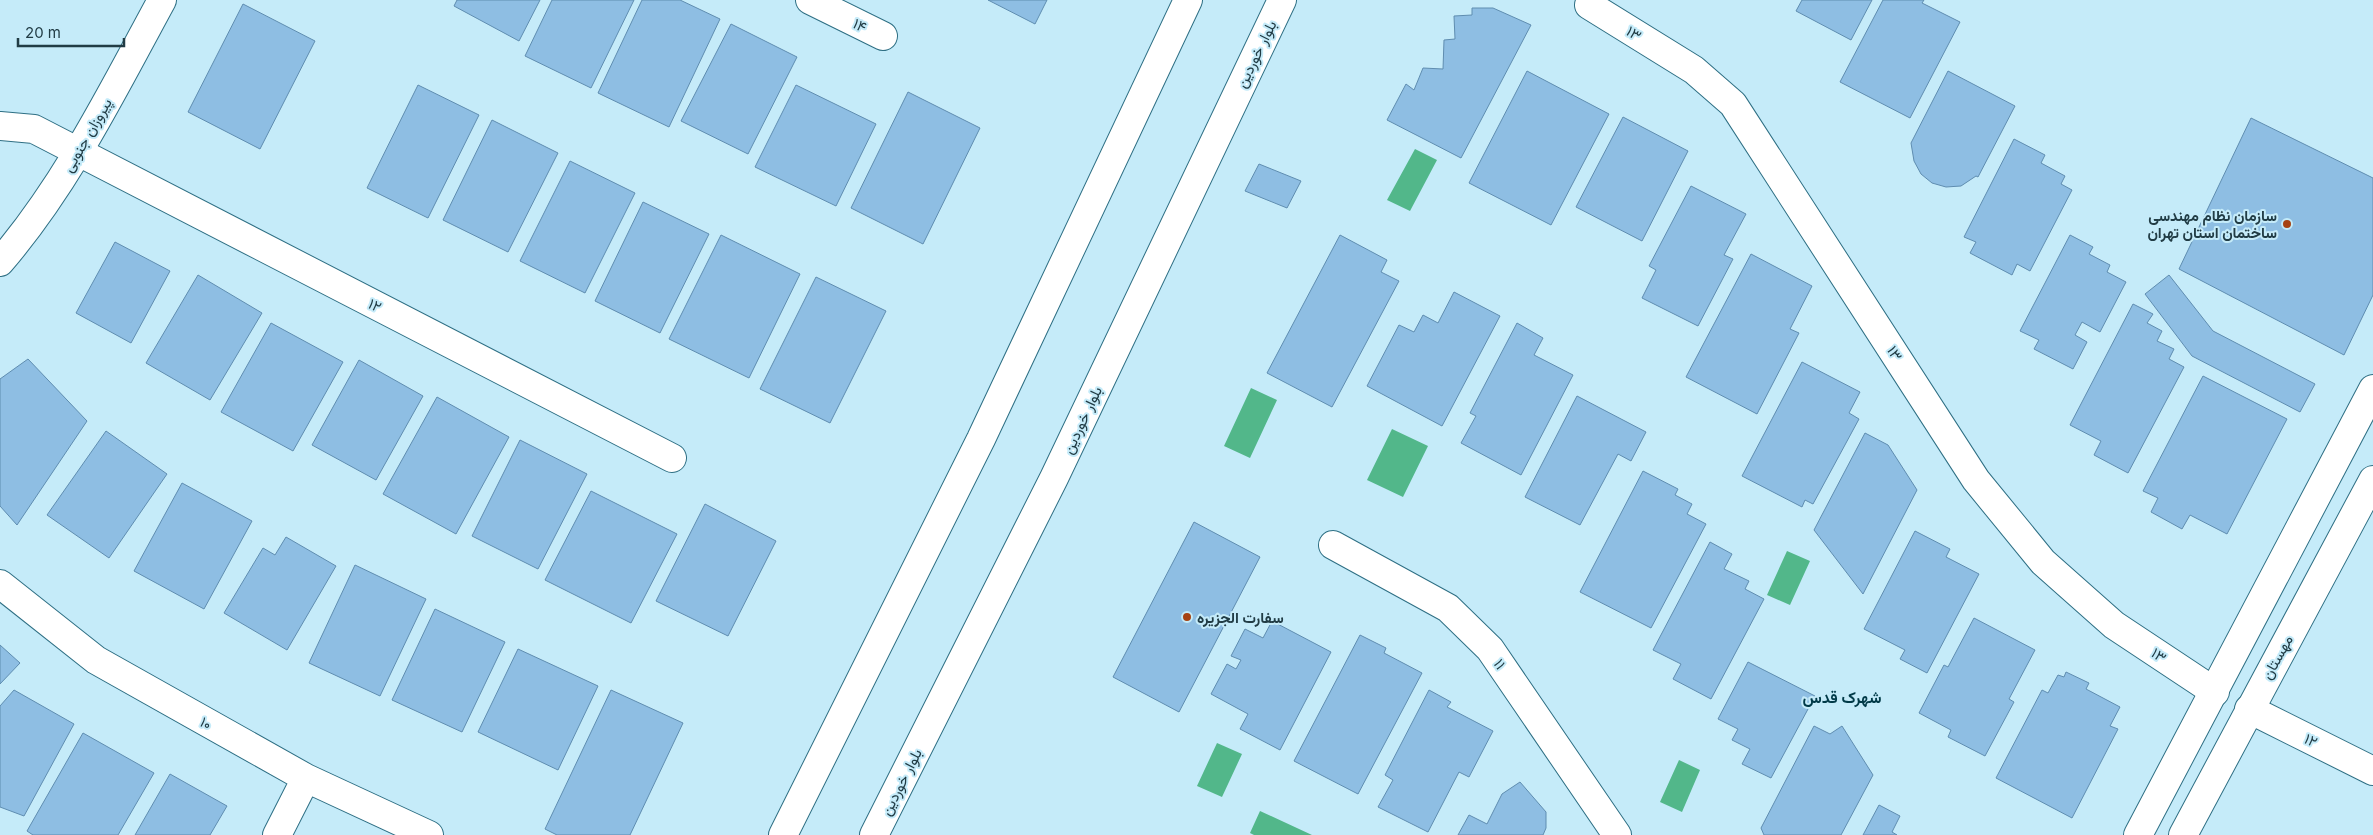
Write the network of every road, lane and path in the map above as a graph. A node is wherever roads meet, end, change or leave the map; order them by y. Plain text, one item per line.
1 (162, 0) edge
2 (810, 0) edge
3 (1188, 0) edge
4 (1282, 0) edge
5 (1589, 5) dead end
6 (883, 36) dead end
7 (0, 126) edge
8 (78, 152) junction
9 (0, 262) edge
10 (2373, 389) edge
11 (672, 458) dead end
12 (2373, 480) edge
13 (1333, 545) dead end
14 (0, 584) edge
15 (2215, 692) junction
16 (2249, 709) junction
17 (2373, 771) edge
18 (306, 778) junction
19 (277, 835) edge
20 (429, 835) edge
21 (783, 835) edge
22 (874, 835) edge
23 (1617, 835) edge
24 (2138, 835) edge
25 (2183, 835) edge

1 - 8 street, پیروزان جنوبی
2 - 6 street, ۱۴
3 - 21 street
4 - 22 street, بلوار خوردین
5 - 15 street, ۱۳
7 - 8 street, ۱۲
8 - 9 street, پیروزان جنوبی
8 - 11 street, ۱۲
10 - 15 street
12 - 16 street, مهستان
13 - 23 street, ۱۱
14 - 18 street, ۱۰
15 - 16 street, ۱۳
15 - 24 street
16 - 17 street, ۱۲
16 - 25 street, مهستان
18 - 19 street
18 - 20 street, ۱۰

